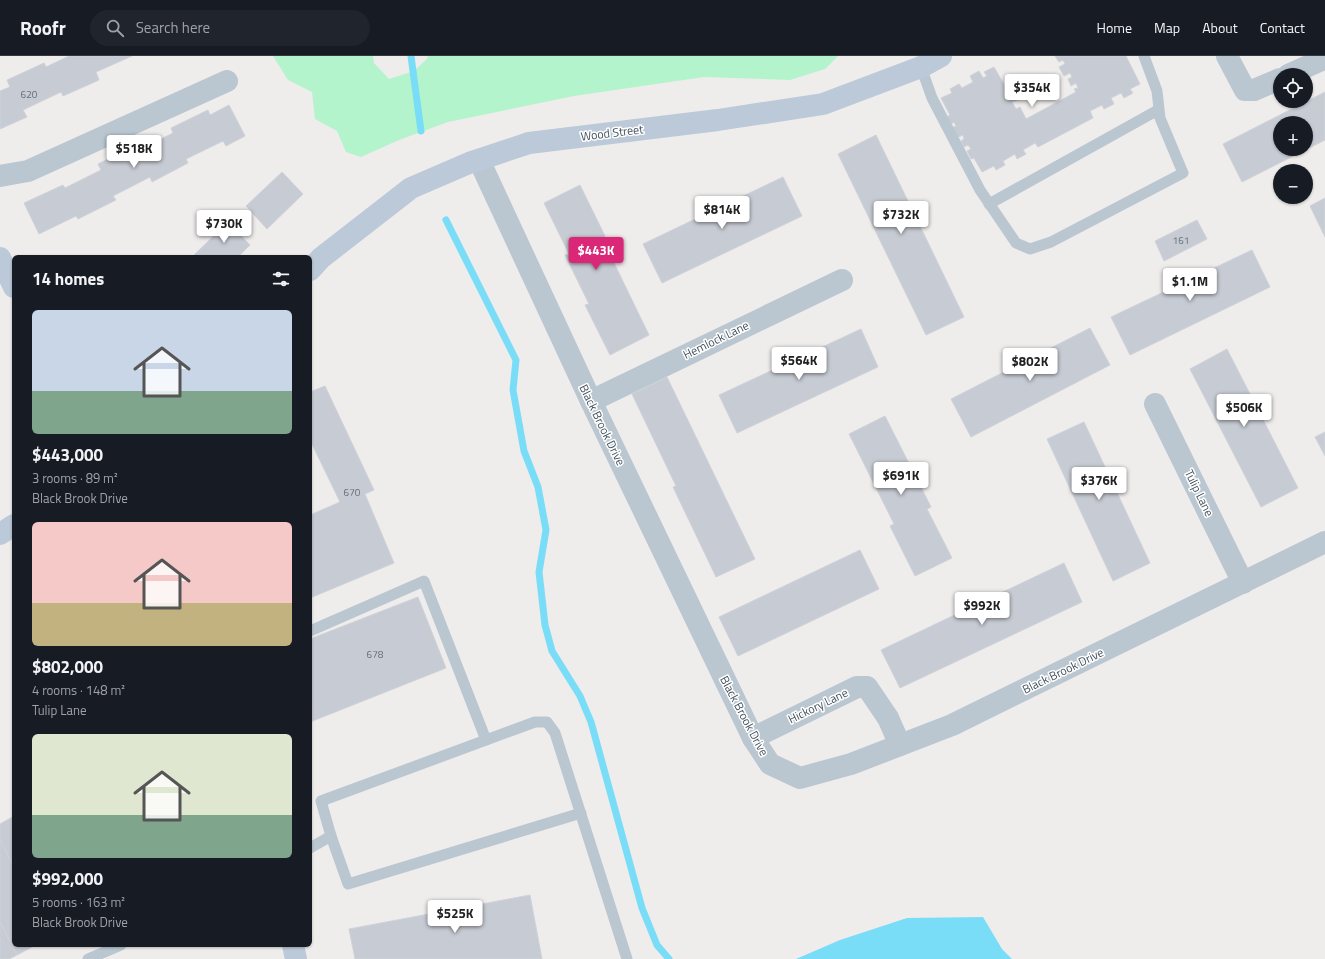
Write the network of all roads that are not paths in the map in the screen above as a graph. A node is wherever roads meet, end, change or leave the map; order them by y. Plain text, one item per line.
1 (941, 56) edge
2 (1144, 56) edge
3 (1227, 56) edge
4 (1325, 57) edge
5 (921, 67) junction
6 (1304, 68) edge
7 (227, 81) dead end
8 (1273, 81) edge
9 (1158, 110) junction
10 (479, 160) junction
11 (0, 176) edge
12 (989, 204) junction
13 (0, 258) edge
14 (312, 268) edge
15 (842, 280) dead end
16 (12, 283) edge
17 (591, 400) junction
18 (1155, 404) dead end
19 (12, 526) edge
20 (0, 534) edge
21 (1325, 542) edge
22 (1243, 583) junction
23 (312, 630) edge
24 (753, 738) junction
25 (486, 740) junction
26 (900, 745) junction
27 (581, 813) junction
28 (331, 836) junction
29 (312, 847) edge
30 (116, 947) edge
31 (293, 947) edge
32 (88, 959) edge
33 (296, 959) edge
34 (627, 959) edge

1 - 5 main road, Wood Street
2 - 9 lane
3 - 8 street
4 - 6 street
5 - 10 main road, Wood Street
5 - 12 lane
7 - 11 street
9 - 12 lane
9 - 12 lane
10 - 14 main road, Wood Street
10 - 17 street, Black Brook Drive
13 - 16 main road
15 - 17 street, Hemlock Lane
17 - 24 street, Black Brook Drive
18 - 22 street, Tulip Lane
19 - 20 main road
21 - 22 street, Black Brook Drive
22 - 26 street, Black Brook Drive
23 - 25 lane
24 - 26 street, Black Brook Drive
24 - 26 street, Hickory Lane
25 - 27 lane
25 - 28 lane
27 - 28 lane
27 - 34 lane
28 - 29 lane
30 - 32 lane
31 - 33 main road

